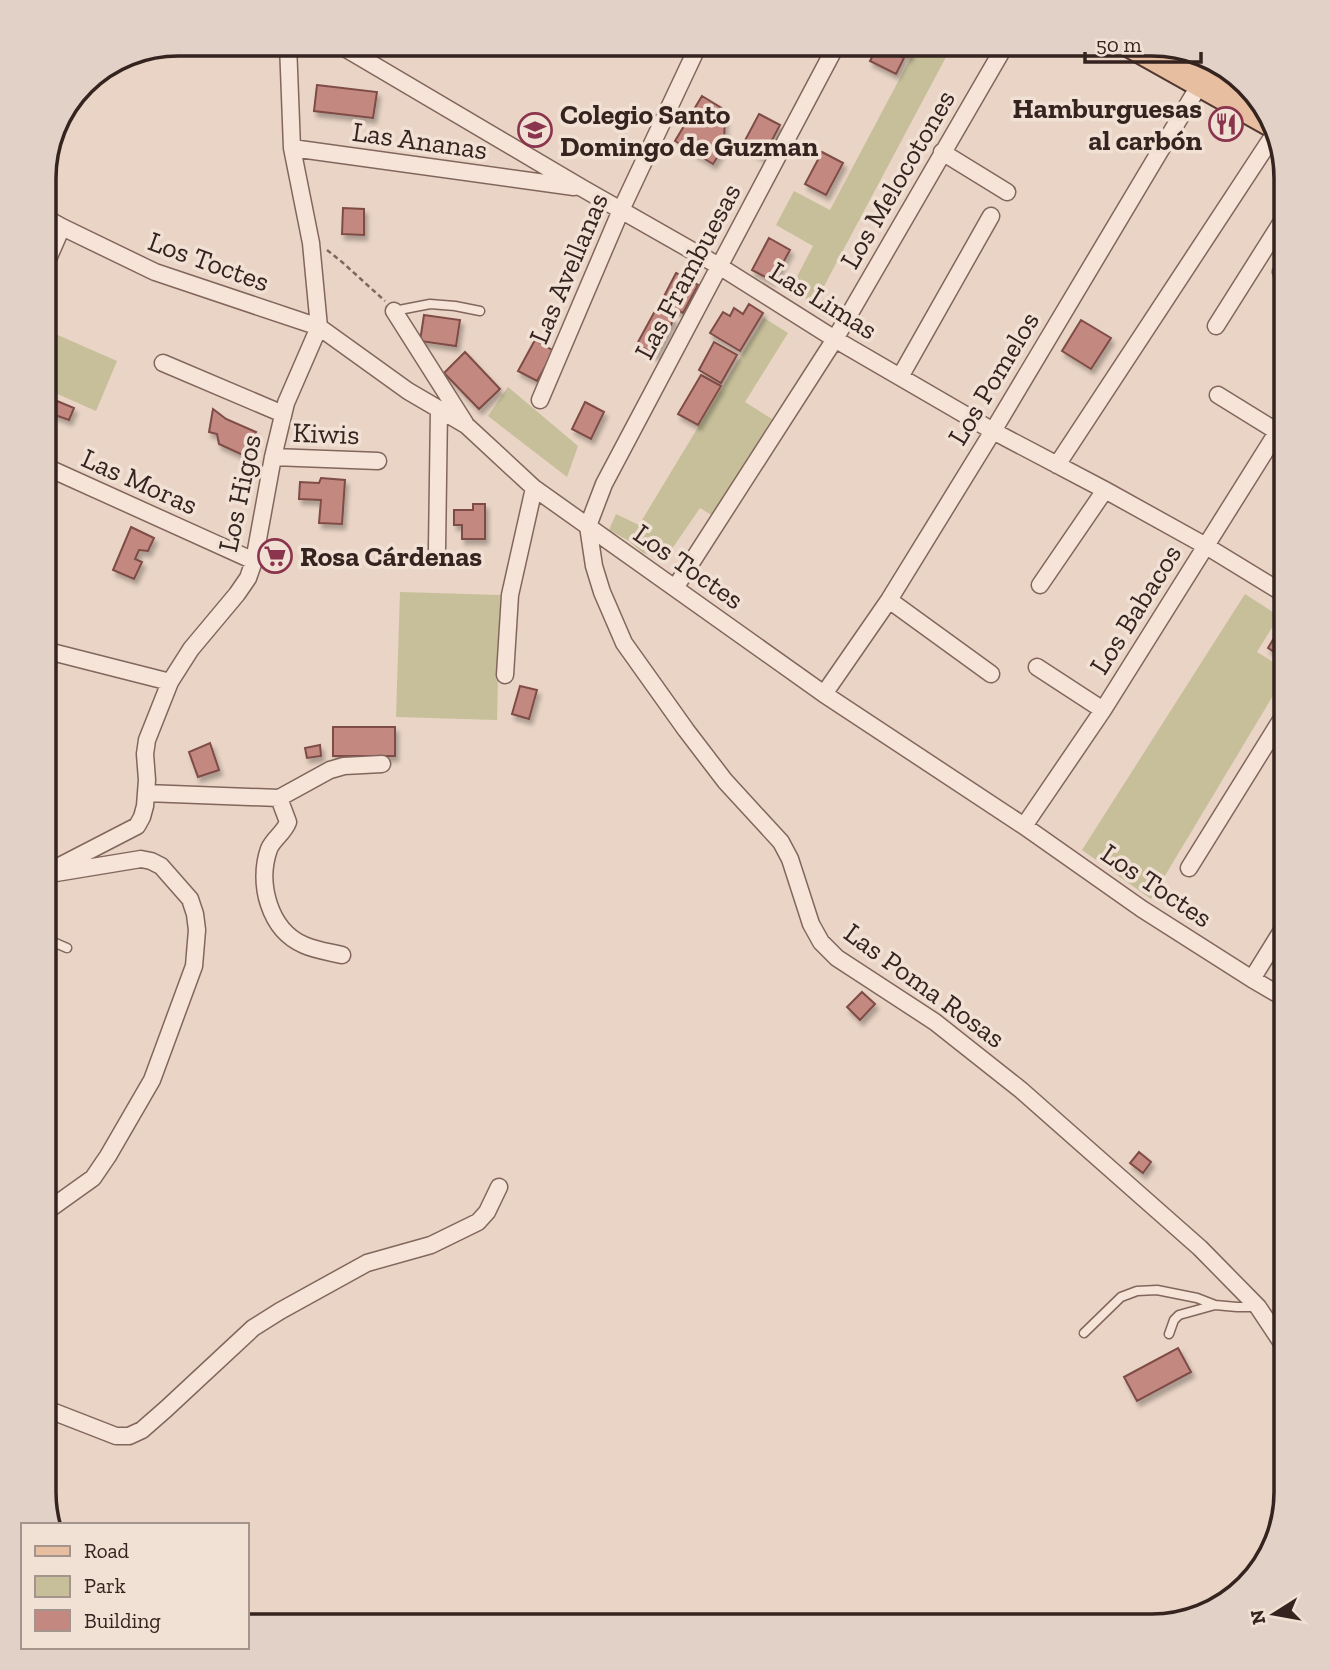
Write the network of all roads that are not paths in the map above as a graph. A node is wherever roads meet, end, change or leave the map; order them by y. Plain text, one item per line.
1 (288, 56) edge
2 (358, 56) edge
3 (693, 56) edge
4 (831, 56) edge
5 (999, 56) edge
6 (1151, 56) edge
7 (1200, 84) junction
8 (1256, 115) edge
9 (1269, 142) edge
10 (292, 148) junction
11 (942, 152) junction
12 (582, 188) junction
13 (1007, 192) dead end
14 (621, 210) junction
15 (991, 216) dead end
16 (56, 224) edge
17 (62, 227) junction
18 (1274, 234) edge
19 (56, 241) edge
20 (719, 266) junction
21 (394, 311) joint
22 (480, 311) dead end
23 (1216, 326) dead end
24 (319, 327) junction
25 (835, 339) junction
26 (163, 363) dead end
27 (900, 377) junction
28 (1218, 395) dead end
29 (540, 400) dead end
30 (439, 409) junction
31 (283, 414) junction
32 (1274, 421) edge
33 (466, 425) junction
34 (993, 431) junction
35 (1274, 438) edge
36 (273, 457) junction
37 (378, 461) dead end
38 (1057, 465) junction
39 (56, 471) edge
40 (534, 488) junction
41 (1105, 490) junction
42 (587, 526) junction
43 (1206, 546) junction
44 (437, 549) dead end
45 (254, 561) junction
46 (1040, 585) dead end
47 (675, 588) junction
48 (1274, 588) edge
49 (889, 600) junction
50 (56, 653) edge
51 (1037, 667) dead end
52 (991, 674) dead end
53 (505, 675) dead end
54 (170, 682) junction
55 (824, 694) junction
56 (1103, 710) junction
57 (1274, 731) edge
58 (382, 764) dead end
59 (146, 793) junction
60 (279, 798) junction
61 (1024, 826) junction
62 (1189, 868) dead end
63 (56, 869) edge
64 (56, 873) edge
65 (56, 943) edge
66 (1274, 943) edge
67 (67, 948) dead end
68 (342, 955) dead end
69 (1252, 979) junction
70 (1274, 992) edge
71 (499, 1187) dead end
72 (56, 1204) edge
73 (1216, 1305) junction
74 (1258, 1307) junction
75 (1274, 1331) edge
76 (1084, 1333) dead end
77 (1169, 1334) dead end
78 (56, 1413) edge

1 - 10 street, Los Higos
2 - 12 street, Las Limas
3 - 14 street, Las Avellanas
4 - 20 street, Las Frambuesas
5 - 11 street, Los Melocotones
6 - 7 main road
7 - 8 main road
7 - 34 street, Los Pomelos
9 - 38 street
10 - 12 street, Las Ananas
10 - 24 street, Los Higos
11 - 13 street
11 - 25 street, Los Melocotones
12 - 14 street, Las Limas
14 - 20 street, Las Limas
14 - 29 street, Las Avellanas
15 - 27 street
16 - 17 street, Los Toctes
17 - 19 street
17 - 24 street, Los Toctes
18 - 23 street
20 - 25 street, Las Limas
20 - 42 street, Las Frambuesas
21 - 22 lane
21 - 33 street
24 - 30 street, Los Toctes
24 - 31 street, Los Higos
25 - 27 street, Las Limas
25 - 47 street, Los Melocotones
26 - 31 street
27 - 34 street, Las Limas
28 - 32 street
30 - 33 street, Los Toctes
30 - 44 street
31 - 36 street, Los Higos
33 - 40 street, Los Toctes
34 - 38 street, Las Limas
34 - 49 street, Los Pomelos
35 - 43 street, Los Babacos
36 - 37 street, Kiwis
36 - 45 street, Los Higos
38 - 41 street, Las Limas
39 - 45 street, Las Moras
40 - 42 street, Los Toctes
40 - 53 street
41 - 43 street, Las Limas
41 - 46 street
42 - 47 street, Los Toctes
42 - 74 street, Las Poma Rosas
43 - 48 street, Las Limas
43 - 56 street, Los Babacos
45 - 54 street, Los Higos
47 - 55 street, Los Toctes
49 - 52 street
49 - 55 street, Los Pomelos
50 - 54 street
51 - 56 street
54 - 59 street, Los Higos
55 - 61 street, Los Toctes
56 - 61 street, Los Babacos
57 - 62 street
58 - 60 street
59 - 60 street
59 - 63 street, Los Higos
60 - 68 street
61 - 69 street, Los Toctes
64 - 72 street
65 - 67 lane
66 - 69 street
69 - 70 street, Los Toctes
71 - 78 street
73 - 74 lane
73 - 76 lane
73 - 77 lane
74 - 75 street, Las Poma Rosas

